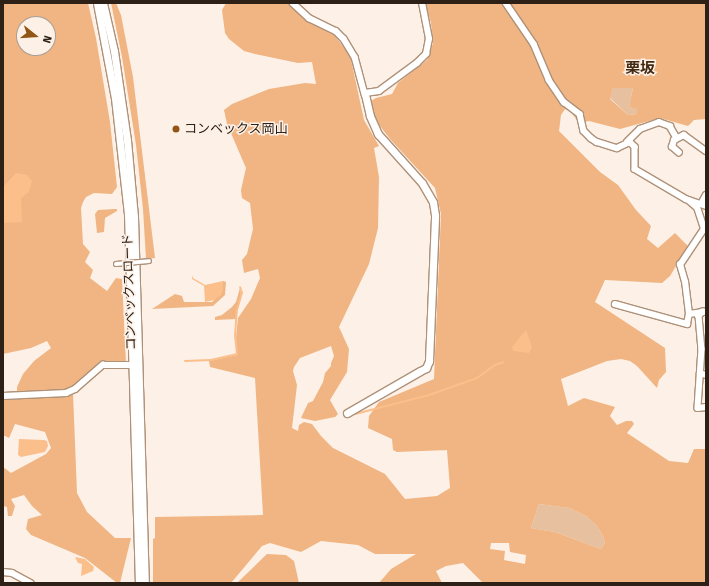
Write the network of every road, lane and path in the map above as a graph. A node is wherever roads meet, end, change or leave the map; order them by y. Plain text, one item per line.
1 (96, 3) edge
2 (103, 3) edge
3 (294, 3) edge
4 (422, 3) edge
5 (506, 3) edge
6 (365, 94) junction
7 (677, 138) junction
8 (627, 142) junction
9 (706, 151) edge
10 (679, 153) dead end
11 (706, 195) edge
12 (686, 199) junction
13 (704, 205) edge
14 (149, 261) dead end
15 (116, 264) dead end
16 (615, 304) dead end
17 (704, 312) edge
18 (689, 314) junction
19 (704, 355) edge
20 (133, 365) junction
21 (703, 374) edge
22 (3, 396) edge
23 (706, 407) edge
24 (347, 413) dead end
25 (3, 572) edge
26 (31, 583) edge
27 (139, 583) edge
28 (145, 583) edge

1 - 20 street, コンベックスロード
2 - 28 street, コンベックスロード
3 - 6 street
4 - 6 street
5 - 8 street
6 - 24 street
7 - 8 street
7 - 9 street
7 - 10 street
8 - 12 street
11 - 13 street
12 - 13 street
12 - 18 street
14 - 15 street, bridge
16 - 18 street
17 - 18 street
17 - 19 street
19 - 21 street
20 - 22 street
20 - 27 street, コンベックスロード
21 - 23 street
25 - 26 street

